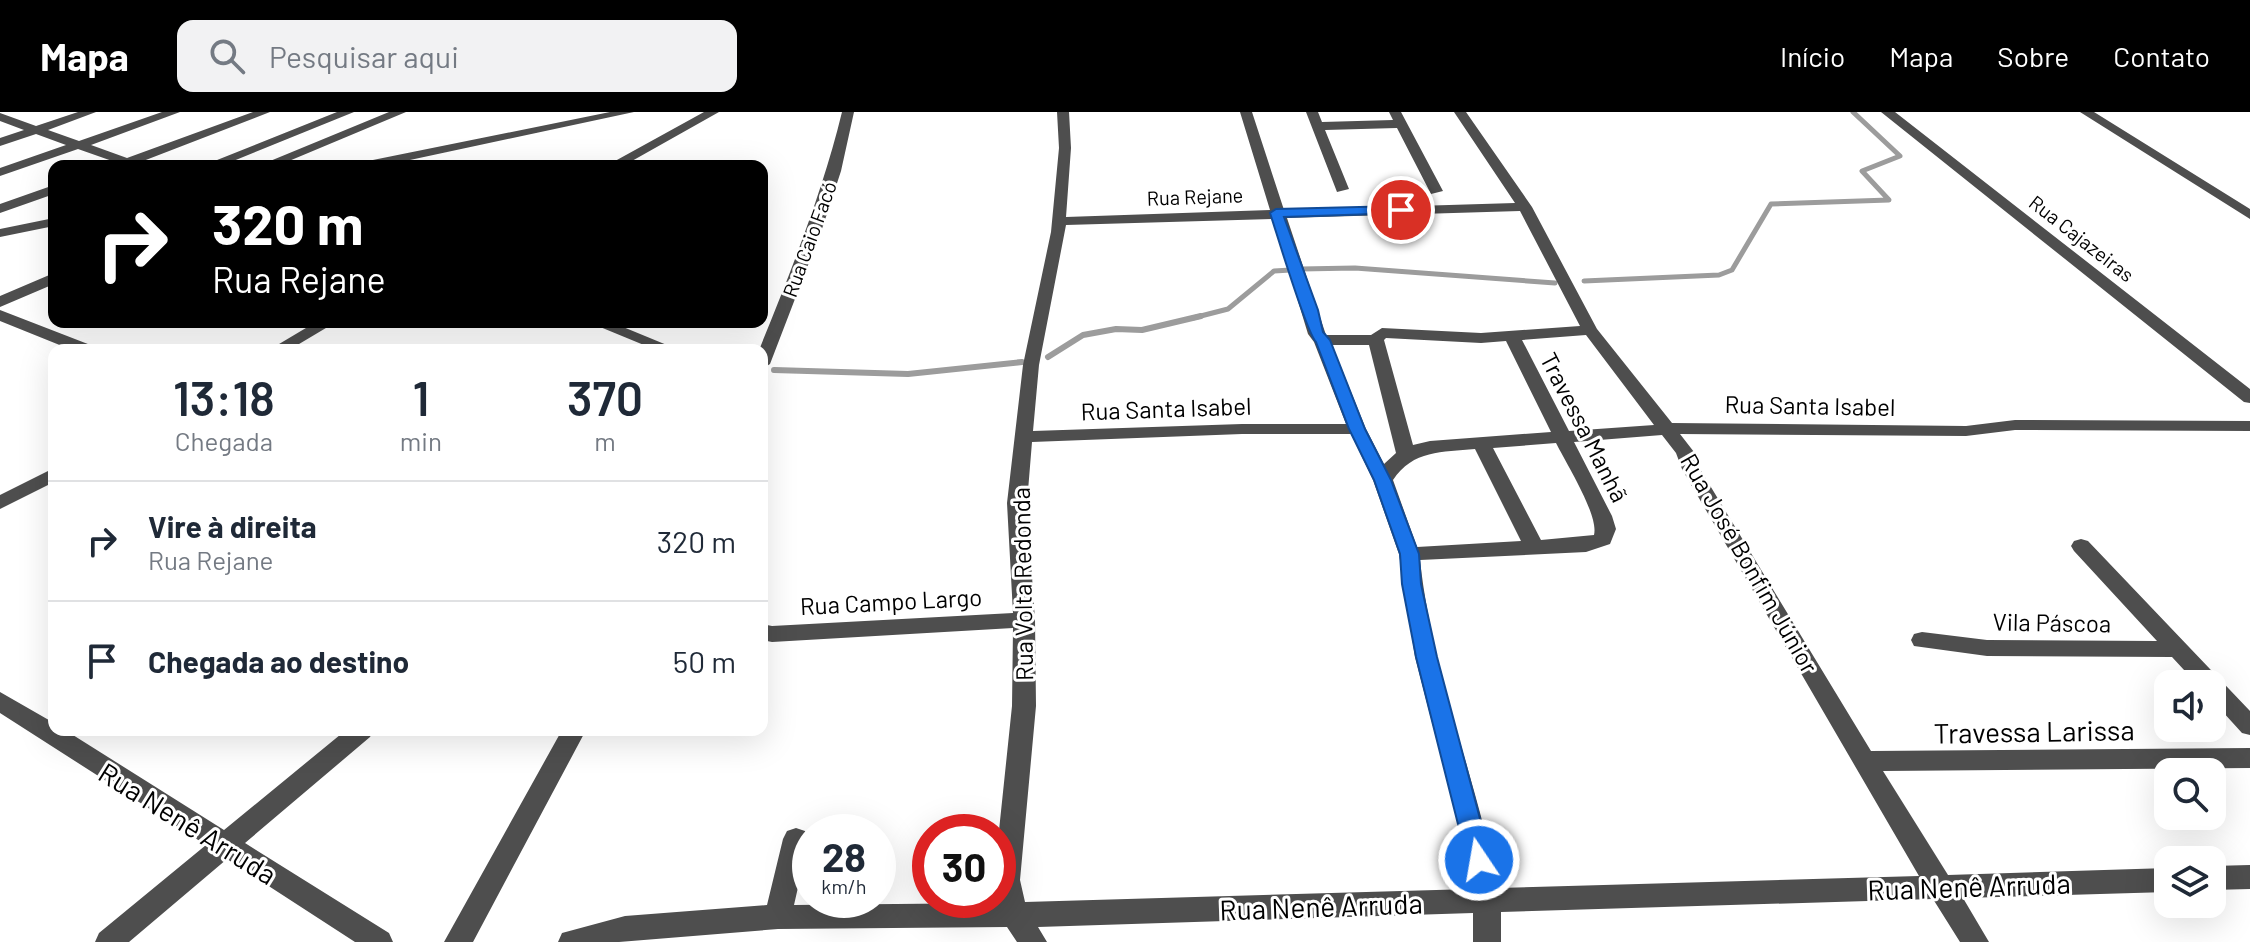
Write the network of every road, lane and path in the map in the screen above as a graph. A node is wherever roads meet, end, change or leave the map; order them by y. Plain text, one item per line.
1 (13, 112) edge
2 (90, 112) edge
3 (174, 112) edge
4 (264, 112) edge
5 (348, 112) edge
6 (628, 112) edge
7 (713, 112) edge
8 (848, 112) edge
9 (1063, 112) edge
10 (1246, 112) edge
11 (1312, 112) edge
12 (1460, 112) edge
13 (1887, 112) edge
14 (2086, 112) edge
15 (406, 113) edge
16 (0, 116) edge
17 (1398, 118) edge
18 (1317, 126) junction
19 (36, 130) junction
20 (0, 142) edge
21 (77, 146) junction
22 (114, 160) edge
23 (140, 160) edge
24 (224, 160) edge
25 (281, 160) edge
26 (392, 160) edge
27 (624, 160) edge
28 (0, 172) edge
29 (1342, 189) dead end
30 (48, 191) edge
31 (1436, 191) dead end
32 (1525, 207) junction
33 (0, 209) edge
34 (1276, 213) junction
35 (48, 215) edge
36 (2250, 215) edge
37 (1059, 221) junction
38 (48, 223) edge
39 (0, 225) edge
40 (0, 233) edge
41 (48, 281) edge
42 (0, 302) edge
43 (0, 315) edge
44 (317, 328) edge
45 (612, 328) edge
46 (1590, 330) junction
47 (1512, 336) junction
48 (1322, 340) junction
49 (1376, 340) junction
50 (72, 344) edge
51 (288, 344) edge
52 (655, 344) edge
53 (768, 349) edge
54 (2250, 398) edge
55 (2250, 426) edge
56 (1664, 428) junction
57 (1357, 429) junction
58 (1561, 436) junction
59 (1024, 437) junction
60 (1482, 444) junction
61 (1406, 454) junction
62 (48, 477) edge
63 (1383, 480) junction
64 (0, 503) edge
65 (2081, 546) dead end
66 (1534, 547) junction
67 (1409, 554) junction
68 (1024, 620) junction
69 (768, 633) edge
70 (1922, 640) dead end
71 (2181, 649) junction
72 (0, 702) edge
73 (2250, 726) edge
74 (48, 733) edge
75 (53, 736) edge
76 (355, 736) edge
77 (571, 736) edge
78 (2250, 758) edge
79 (1866, 761) junction
80 (1013, 814) edge
81 (224, 846) junction
82 (792, 856) edge
83 (2250, 877) edge
84 (2226, 878) edge
85 (2154, 880) edge
86 (1941, 886) junction
87 (1487, 901) junction
88 (1016, 915) edge
89 (912, 916) edge
90 (778, 917) junction
91 (1016, 918) edge
92 (109, 942) edge
93 (379, 942) edge
94 (458, 942) edge
95 (572, 942) edge
96 (1033, 942) edge
97 (1487, 942) edge
98 (1975, 942) edge

1 - 16 street
2 - 19 street
3 - 21 street
4 - 23 street
5 - 24 street
6 - 26 street
7 - 27 street
8 - 53 street, Rua Caio Facó
9 - 37 street, Rua Volta Redonda
10 - 34 street
11 - 18 street
12 - 32 street, Rua José Bonfim Júnior
13 - 54 street, Rua Cajazeiras
14 - 36 street
15 - 25 street
16 - 19 street
17 - 18 street
17 - 31 street
18 - 29 street
19 - 20 street
19 - 21 street
21 - 22 street
21 - 28 street
30 - 33 street
32 - 34 street, Rua Rejane
32 - 46 street, Rua José Bonfim Júnior
34 - 37 street, Rua Rejane
34 - 48 street
35 - 39 street
37 - 59 street, Rua Volta Redonda
38 - 40 street
41 - 42 street
43 - 50 street
44 - 51 street
45 - 52 street
46 - 47 street
46 - 56 street, Rua José Bonfim Júnior
47 - 49 street
47 - 58 street, Travessa Manhã
48 - 49 street
48 - 57 street
49 - 61 street
55 - 56 street, Rua Santa Isabel
56 - 58 street, Rua Santa Isabel
56 - 79 street, Rua José Bonfim Júnior
57 - 59 street, Rua Santa Isabel
57 - 63 street
58 - 60 street, Rua Santa Isabel
58 - 66 street, Travessa Manhã
59 - 68 street, Rua Volta Redonda
60 - 61 street, Rua Santa Isabel
60 - 66 street
61 - 63 street
62 - 64 street
63 - 67 street
65 - 71 street
66 - 67 street, Travessa Manhã
67 - 87 street
68 - 69 street, Rua Campo Largo
68 - 80 street, Rua Volta Redonda
70 - 71 street, Vila Páscoa
71 - 73 street
72 - 74 street, Rua Nenê Arruda
75 - 81 street, Rua Nenê Arruda
76 - 81 street
77 - 94 street
78 - 79 street, Travessa Larissa
79 - 86 street, Rua José Bonfim Júnior
81 - 92 street
81 - 93 street, Rua Nenê Arruda
82 - 90 street
83 - 84 street
85 - 86 street, Rua Nenê Arruda
86 - 87 street, Rua Nenê Arruda
86 - 98 street, Rua José Bonfim Júnior
87 - 88 street, Rua Nenê Arruda
87 - 97 street
89 - 90 street, Rua Nenê Arruda
90 - 95 street, Rua Nenê Arruda
91 - 96 street

